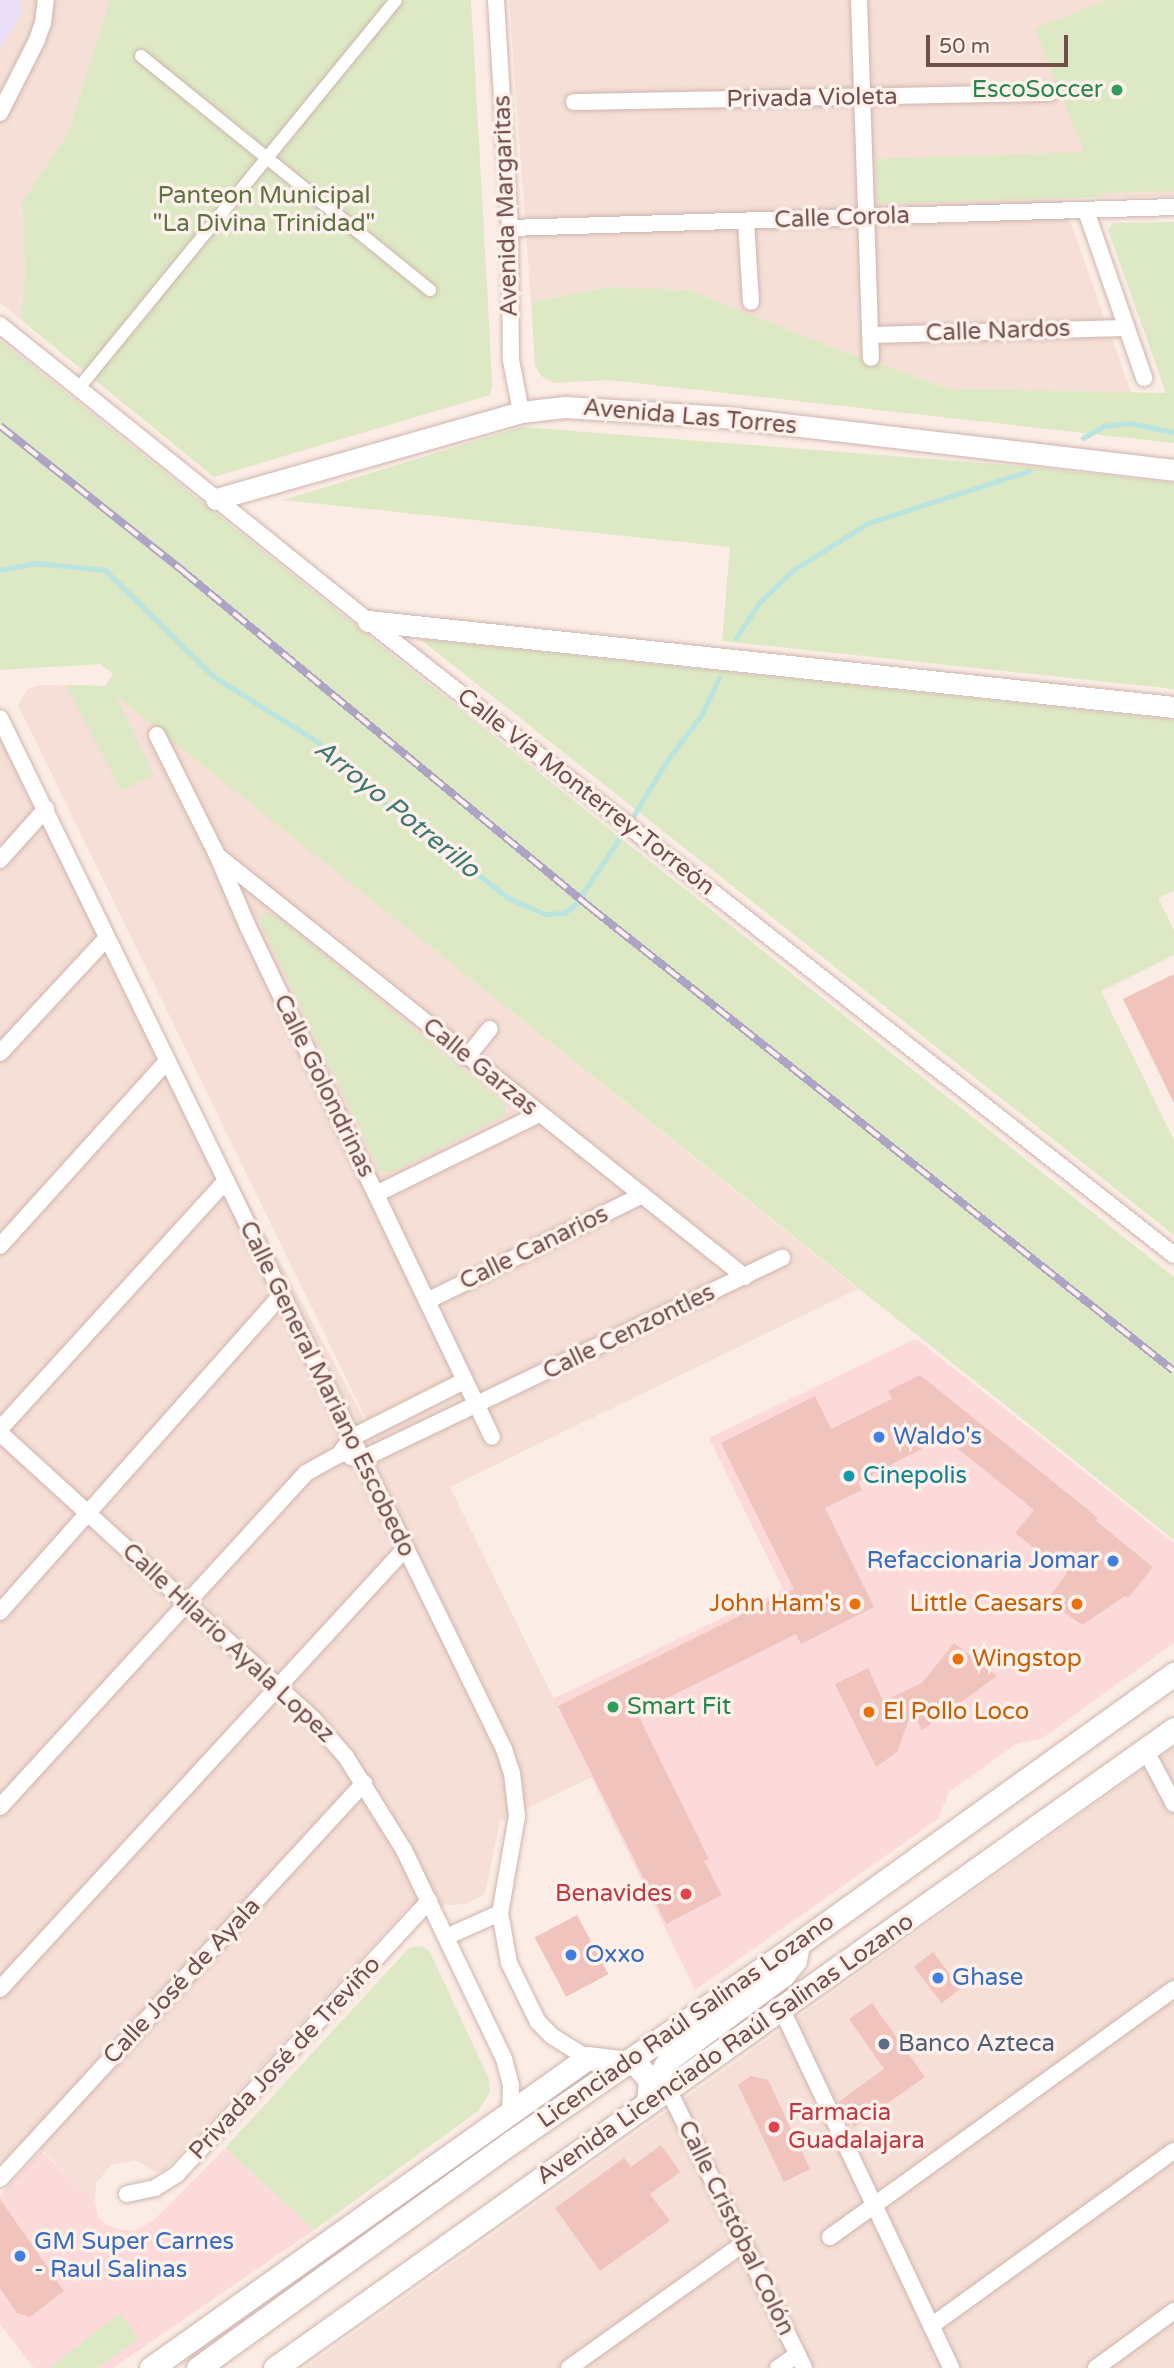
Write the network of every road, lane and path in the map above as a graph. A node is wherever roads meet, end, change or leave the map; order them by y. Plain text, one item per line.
1 (46, 0) edge
2 (396, 0) edge
3 (496, 0) edge
4 (859, 0) edge
5 (141, 56) dead end
6 (4, 92) edge
7 (1050, 93) dead end
8 (862, 97) junction
9 (574, 102) dead end
10 (0, 113) edge
11 (267, 158) junction
12 (1174, 207) edge
13 (1086, 211) junction
14 (866, 217) junction
15 (746, 221) junction
16 (510, 228) junction
17 (430, 290) dead end
18 (751, 302) dead end
19 (0, 326) edge
20 (1126, 328) junction
21 (870, 335) junction
22 (871, 358) dead end
23 (1144, 378) dead end
24 (78, 389) junction
25 (521, 412) junction
26 (1174, 470) edge
27 (216, 499) junction
28 (368, 621) junction
29 (1174, 707) edge
30 (0, 718) edge
31 (157, 735) dead end
32 (46, 809) junction
33 (217, 855) junction
34 (0, 859) edge
35 (107, 938) junction
36 (491, 1028) dead end
37 (0, 1053) edge
38 (467, 1057) junction
39 (166, 1062) junction
40 (539, 1114) junction
41 (226, 1181) junction
42 (376, 1194) junction
43 (642, 1195) junction
44 (0, 1246) edge
45 (1174, 1255) edge
46 (782, 1258) dead end
47 (745, 1277) junction
48 (281, 1295) junction
49 (427, 1301) junction
50 (464, 1381) junction
51 (476, 1405) junction
52 (0, 1431) edge
53 (492, 1437) dead end
54 (351, 1438) junction
55 (339, 1455) junction
56 (362, 1459) junction
57 (88, 1514) junction
58 (404, 1550) junction
59 (187, 1602) junction
60 (0, 1612) edge
61 (1174, 1674) edge
62 (278, 1687) junction
63 (1174, 1729) edge
64 (1145, 1749) junction
65 (365, 1783) junction
66 (1174, 1804) edge
67 (0, 1807) edge
68 (429, 1901) junction
69 (500, 1913) junction
70 (446, 1937) junction
71 (798, 1944) junction
72 (0, 1989) edge
73 (1174, 1989) edge
74 (782, 2010) junction
75 (587, 2058) junction
76 (628, 2062) junction
77 (668, 2089) junction
78 (648, 2103) junction
79 (510, 2114) junction
80 (1174, 2151) edge
81 (0, 2179) edge
82 (127, 2194) dead end
83 (874, 2206) junction
84 (830, 2237) dead end
85 (743, 2244) junction
86 (1174, 2311) edge
87 (931, 2326) junction
88 (801, 2361) edge
89 (286, 2365) edge
90 (151, 2368) edge
91 (198, 2368) edge
92 (569, 2368) edge
93 (778, 2368) edge
94 (951, 2368) edge
95 (1096, 2368) edge

1 - 6 street
2 - 11 street
3 - 16 street, Avenida Margaritas
4 - 8 street
5 - 11 street
6 - 10 street
7 - 8 street, Privada Violeta
8 - 9 street, Privada Violeta
8 - 14 street
11 - 17 street
11 - 24 street
12 - 13 street, Calle Corola
13 - 14 street, Calle Corola
13 - 20 street
14 - 15 street, Calle Corola
14 - 21 street
15 - 16 street, Calle Corola
15 - 18 street
16 - 25 street, Avenida Margaritas
19 - 24 street, Calle Vía Monterrey-Torreón
20 - 21 street, Calle Nardos
20 - 23 street
21 - 22 street
24 - 27 street, Calle Vía Monterrey-Torreón
25 - 26 street, Avenida Las Torres
25 - 27 street, Avenida Las Torres
27 - 28 street, Calle Vía Monterrey-Torreón
28 - 29 street
28 - 45 street, Calle Vía Monterrey-Torreón
30 - 32 street, Calle General Mariano Escobedo
31 - 33 street, Calle Golondrinas
32 - 34 street
32 - 35 street, Calle General Mariano Escobedo
33 - 38 street, Calle Garzas
33 - 42 street, Calle Golondrinas
35 - 37 street
35 - 39 street, Calle General Mariano Escobedo
36 - 38 street
38 - 40 street, Calle Garzas
39 - 41 street, Calle General Mariano Escobedo
39 - 44 street
40 - 42 street
40 - 43 street, Calle Garzas
41 - 48 street, Calle General Mariano Escobedo
41 - 52 street
42 - 49 street, Calle Golondrinas
43 - 47 street, Calle Garzas
43 - 49 street, Calle Canarios
46 - 47 street, Calle Cenzontles
47 - 51 street, Calle Cenzontles
48 - 54 street, Calle General Mariano Escobedo
48 - 57 street
49 - 50 street, Calle Golondrinas
50 - 51 street, Calle Golondrinas
50 - 54 street
51 - 53 street, Calle Golondrinas
51 - 56 street, Calle Cenzontles
52 - 57 street, Calle Hilario Ayala Lopez
54 - 55 street
54 - 56 street, Calle General Mariano Escobedo
55 - 56 street
55 - 59 street
56 - 58 street, Calle General Mariano Escobedo
57 - 59 street, Calle Hilario Ayala Lopez
57 - 60 street
58 - 62 street
58 - 69 street, Calle General Mariano Escobedo
59 - 62 street, Calle Hilario Ayala Lopez
59 - 67 street
61 - 71 main road, Licenciado Raúl Salinas Lozano
62 - 65 street, Calle Hilario Ayala Lopez
62 - 72 street
63 - 64 main road, Avenida Licenciado Raúl Salinas Lozano
64 - 66 street
64 - 74 main road, Avenida Licenciado Raúl Salinas Lozano
65 - 68 street, Calle Hilario Ayala Lopez
65 - 81 street, Calle José de Ayala
68 - 70 street, Calle Hilario Ayala Lopez
68 - 82 street, Privada José de Treviño
69 - 70 street
69 - 75 street, Calle General Mariano Escobedo
70 - 79 street, Calle Hilario Ayala Lopez
71 - 76 main road, Licenciado Raúl Salinas Lozano
71 - 77 main road
73 - 83 street
74 - 77 main road, Avenida Licenciado Raúl Salinas Lozano
74 - 83 street
75 - 76 main road
75 - 79 main road
76 - 78 main road
76 - 91 main road, Licenciado Raúl Salinas Lozano
77 - 78 main road, Avenida Licenciado Raúl Salinas Lozano
77 - 85 street, Calle Cristóbal Colón
78 - 89 main road, Avenida Licenciado Raúl Salinas Lozano
79 - 90 main road
80 - 87 street
83 - 84 street
83 - 87 street
85 - 88 street, Calle Cristóbal Colón
85 - 92 street
86 - 95 street
87 - 94 street
88 - 93 street

